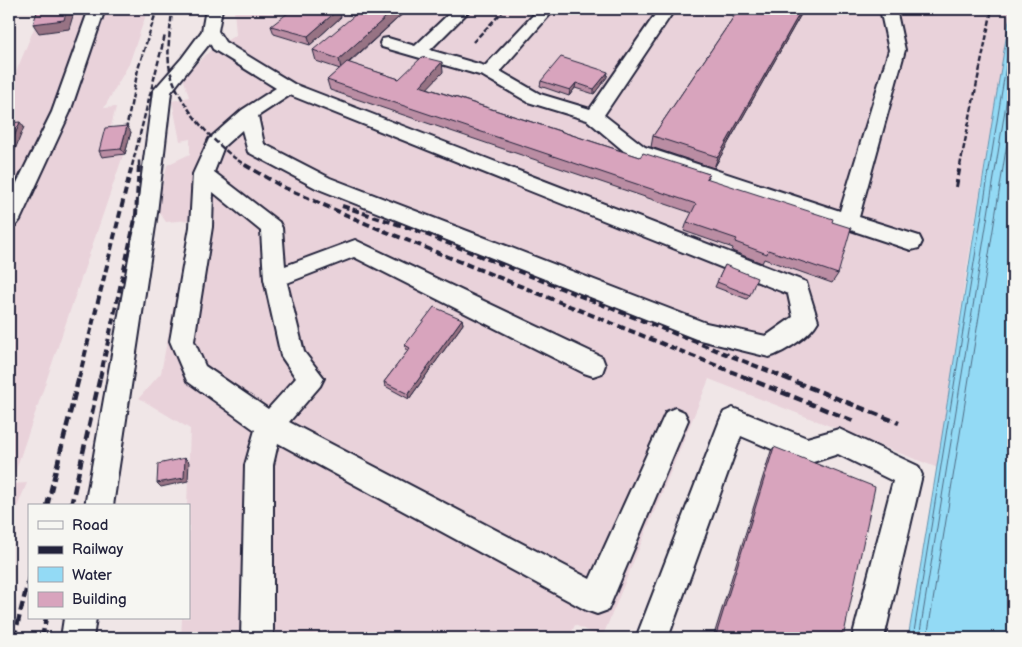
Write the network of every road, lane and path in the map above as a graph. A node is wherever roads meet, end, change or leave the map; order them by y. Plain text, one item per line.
1 (97, 9) edge
2 (214, 9) edge
3 (462, 9) edge
4 (547, 9) edge
5 (667, 9) edge
6 (888, 9) edge
7 (210, 31) junction
8 (388, 44) dead end
9 (420, 51) junction
10 (489, 72) junction
11 (288, 88) junction
12 (248, 114) junction
13 (594, 116) junction
14 (203, 174) junction
15 (9, 220) edge
16 (847, 221) junction
17 (911, 242) dead end
18 (275, 279) junction
19 (593, 365) dead end
20 (675, 420) dead end
21 (270, 425) junction
22 (99, 504) edge
23 (80, 620) edge
24 (77, 638) edge
25 (257, 638) edge
26 (652, 638) edge
27 (868, 638) edge

1 - 15 lane
2 - 7 lane
3 - 9 lane
4 - 10 lane
5 - 13 lane
6 - 16 lane
7 - 11 lane
7 - 22 lane
8 - 9 lane
9 - 10 lane
10 - 13 lane
11 - 12 lane
11 - 12 lane
12 - 14 lane
13 - 16 lane
14 - 18 lane
14 - 21 lane
16 - 17 lane
18 - 19 lane
18 - 21 lane
20 - 21 lane
21 - 25 lane
23 - 24 lane
26 - 27 lane

